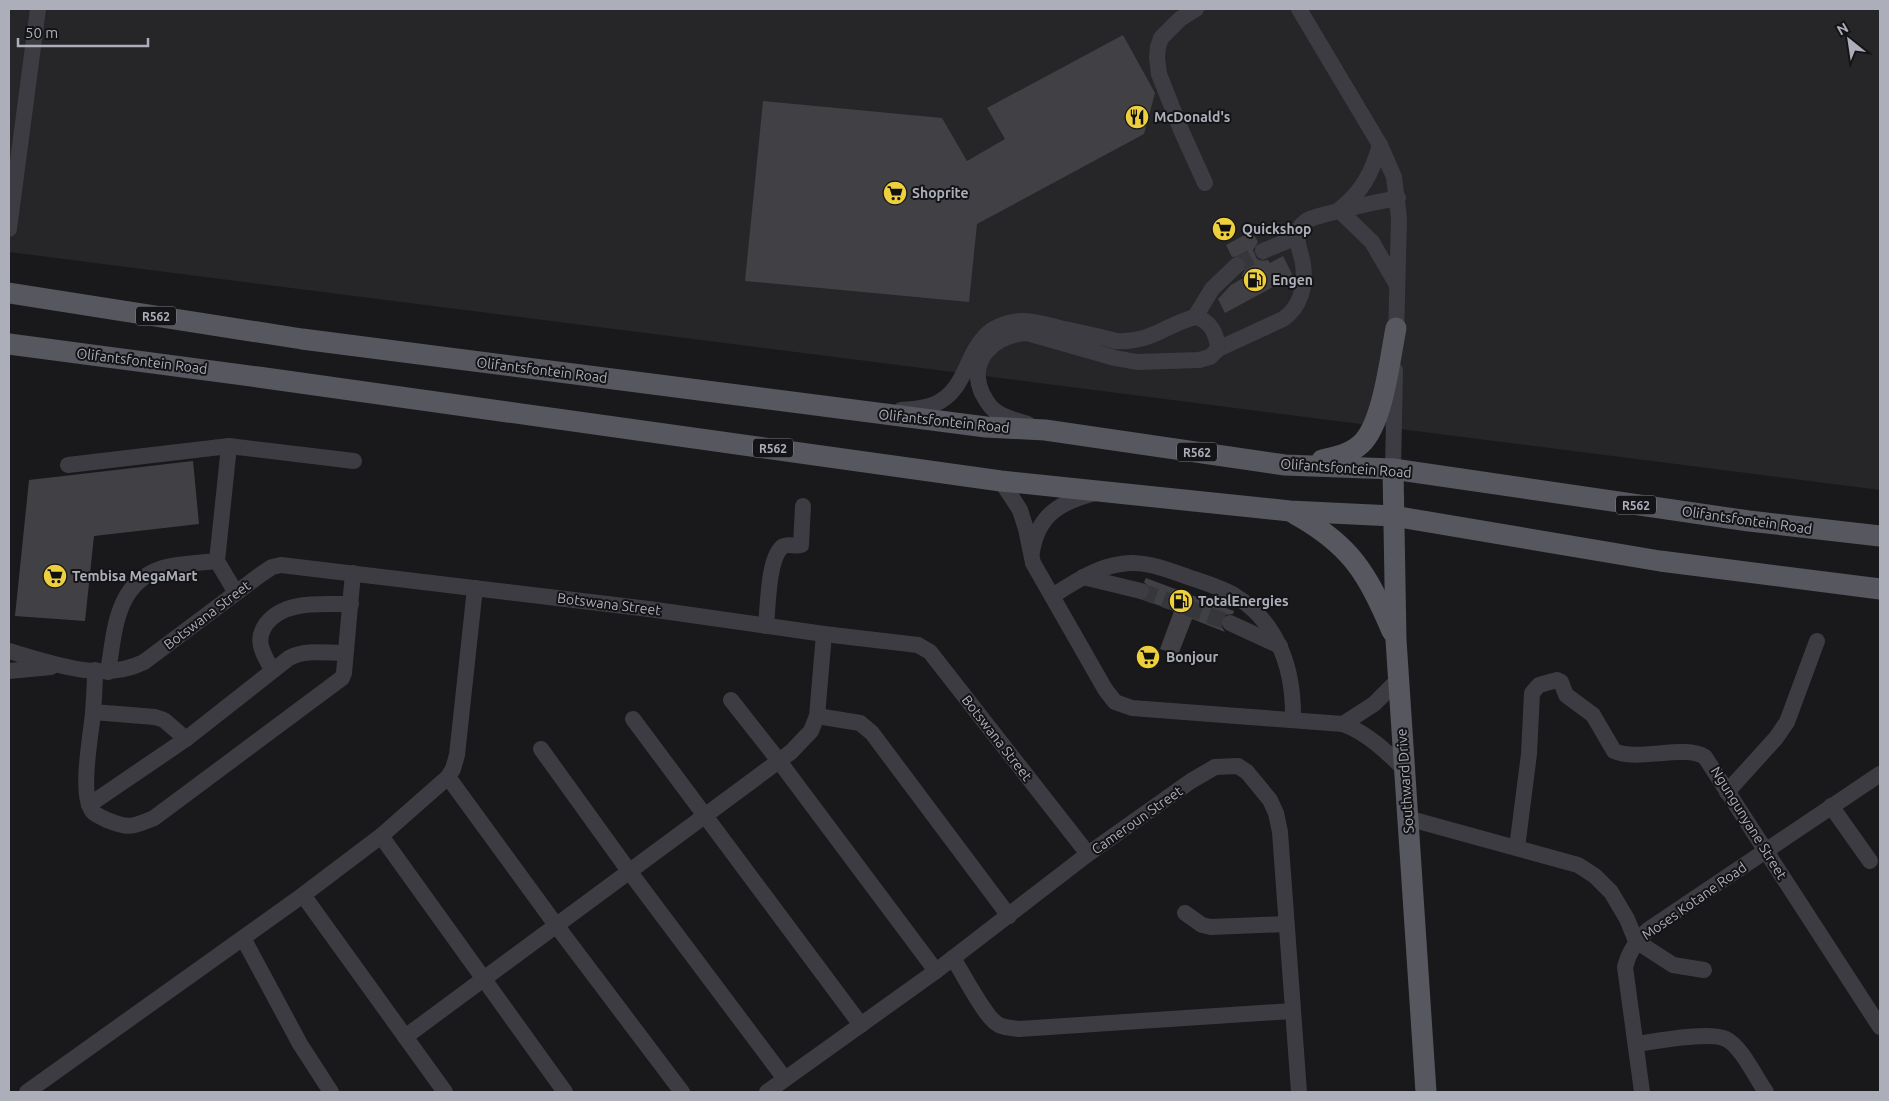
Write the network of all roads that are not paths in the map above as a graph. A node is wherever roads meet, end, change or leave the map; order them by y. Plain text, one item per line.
1 (38, 9) edge
2 (1196, 9) edge
3 (1299, 9) edge
4 (1380, 144) junction
5 (1205, 183) dead end
6 (1398, 198) junction
7 (1339, 210) junction
8 (9, 229) edge
9 (1297, 237) junction
10 (1263, 251) tunnel mouth
11 (1236, 265) tunnel mouth
12 (1398, 287) junction
13 (9, 294) edge
14 (1195, 317) junction
15 (1396, 328) junction
16 (9, 344) edge
17 (1218, 349) junction
18 (869, 413) junction
19 (1045, 430) junction
20 (229, 446) junction
21 (354, 461) dead end
22 (68, 465) dead end
23 (1285, 465) junction
24 (1393, 469) junction
25 (1001, 481) junction
26 (1097, 492) junction
27 (803, 506) dead end
28 (1290, 511) junction
29 (1393, 516) junction
30 (1880, 536) edge
31 (1031, 557) junction
32 (217, 561) junction
33 (353, 573) junction
34 (1083, 577) junction
35 (476, 588) junction
36 (1880, 589) edge
37 (1141, 591) tunnel mouth
38 (236, 593) junction
39 (1052, 596) junction
40 (351, 604) junction
41 (1230, 623) tunnel mouth
42 (766, 626) junction
43 (824, 634) junction
44 (1396, 640) junction
45 (1817, 641) dead end
46 (1280, 646) junction
47 (9, 652) edge
48 (345, 653) junction
49 (63, 666) junction
50 (9, 671) edge
51 (102, 671) junction
52 (272, 671) junction
53 (1399, 678) junction
54 (731, 700) dead end
55 (93, 712) junction
56 (817, 716) junction
57 (633, 719) dead end
58 (1293, 720) junction
59 (1343, 724) junction
60 (186, 739) junction
61 (541, 749) dead end
62 (779, 761) junction
63 (1404, 769) junction
64 (1880, 774) edge
65 (448, 777) junction
66 (1727, 792) junction
67 (89, 805) junction
68 (1832, 806) junction
69 (706, 815) junction
70 (1408, 818) junction
71 (381, 836) junction
72 (1517, 848) junction
73 (1766, 851) junction
74 (1088, 854) junction
75 (1870, 861) dead end
76 (629, 871) junction
77 (302, 895) junction
78 (1185, 913) dead end
79 (1009, 916) junction
80 (1286, 924) junction
81 (556, 925) junction
82 (243, 938) junction
83 (1636, 942) junction
84 (953, 958) junction
85 (1704, 970) dead end
86 (936, 971) junction
87 (484, 979) junction
88 (1292, 1011) junction
89 (861, 1024) junction
90 (1880, 1027) edge
91 (405, 1037) junction
92 (1637, 1044) junction
93 (785, 1079) junction
94 (27, 1092) edge
95 (332, 1092) edge
96 (445, 1092) edge
97 (565, 1092) edge
98 (682, 1092) edge
99 (767, 1092) edge
100 (1299, 1092) edge
101 (1426, 1092) edge
102 (1642, 1092) edge
103 (1766, 1092) edge

1 - 8 street
2 - 5 street
3 - 4 street
4 - 6 street
4 - 7 street
6 - 7 street
6 - 12 street
7 - 9 street
7 - 12 street
9 - 10 street
9 - 17 street
11 - 14 street
12 - 15 street
13 - 18 main road, Olifantsfontein Road / R562
14 - 17 street
14 - 18 street
15 - 23 main road
15 - 24 street
16 - 25 main road, Olifantsfontein Road / R562
17 - 19 street
18 - 19 main road, Olifantsfontein Road / R562
19 - 23 main road, Olifantsfontein Road / R562
20 - 21 street
20 - 22 street
20 - 32 street
23 - 24 main road, Olifantsfontein Road / R562
24 - 29 main road, Southward Drive
24 - 30 main road, Olifantsfontein Road / R562
25 - 26 main road, Olifantsfontein Road / R562
25 - 31 street
26 - 28 main road, Olifantsfontein Road / R562
26 - 31 street
27 - 42 street
28 - 29 main road, Olifantsfontein Road / R562
28 - 44 main road
29 - 36 main road, Olifantsfontein Road / R562
29 - 44 main road, Southward Drive
31 - 39 street
32 - 38 street
32 - 51 street
33 - 35 street, Botswana Street
33 - 38 street, Botswana Street
33 - 40 street
34 - 37 street
34 - 39 street
34 - 46 street
35 - 42 street, Botswana Street
35 - 65 street
38 - 51 street, Botswana Street
39 - 58 street
40 - 48 street
40 - 52 street
41 - 46 street
42 - 43 street, Botswana Street
43 - 56 street
43 - 74 street, Botswana Street
44 - 53 main road, Southward Drive
45 - 66 street
46 - 58 street
47 - 49 street, Botswana Street
48 - 52 street
48 - 67 street
49 - 50 street, Botswana Street
49 - 51 street, Botswana Street
51 - 55 street
52 - 60 street
53 - 59 street
53 - 63 main road, Southward Drive
54 - 62 street
55 - 60 street
55 - 67 street
56 - 62 street
56 - 79 street
57 - 69 street
58 - 59 street
59 - 63 street
60 - 67 street
61 - 76 street
62 - 69 street
62 - 86 street
63 - 70 main road, Southward Drive
64 - 68 street, Moses Kotane Road
65 - 71 street
65 - 81 street
66 - 72 street, Ngungunyane Street
66 - 73 street, Ngungunyane Street
68 - 73 street, Moses Kotane Road
68 - 75 street
69 - 76 street
69 - 89 street
70 - 72 street
70 - 101 main road, Southward Drive
71 - 77 street
71 - 87 street
72 - 83 street
73 - 83 street, Moses Kotane Road
73 - 90 street, Ngungunyane Street
74 - 79 street, Cameroun Street
74 - 80 street, Cameroun Street
76 - 81 street
76 - 93 street
77 - 82 street
77 - 91 street
78 - 80 street
79 - 84 street, Cameroun Street
80 - 88 street, Cameroun Street
81 - 87 street
81 - 98 street
82 - 94 street
82 - 95 street
83 - 85 street
83 - 92 street, Moses Kotane Road
84 - 86 street, Cameroun Street
84 - 88 street
86 - 89 street, Cameroun Street
87 - 91 street
87 - 97 street
88 - 100 street, Cameroun Street
89 - 93 street, Cameroun Street
91 - 96 street
92 - 102 street, Moses Kotane Road
92 - 103 street
93 - 99 street, Cameroun Street

